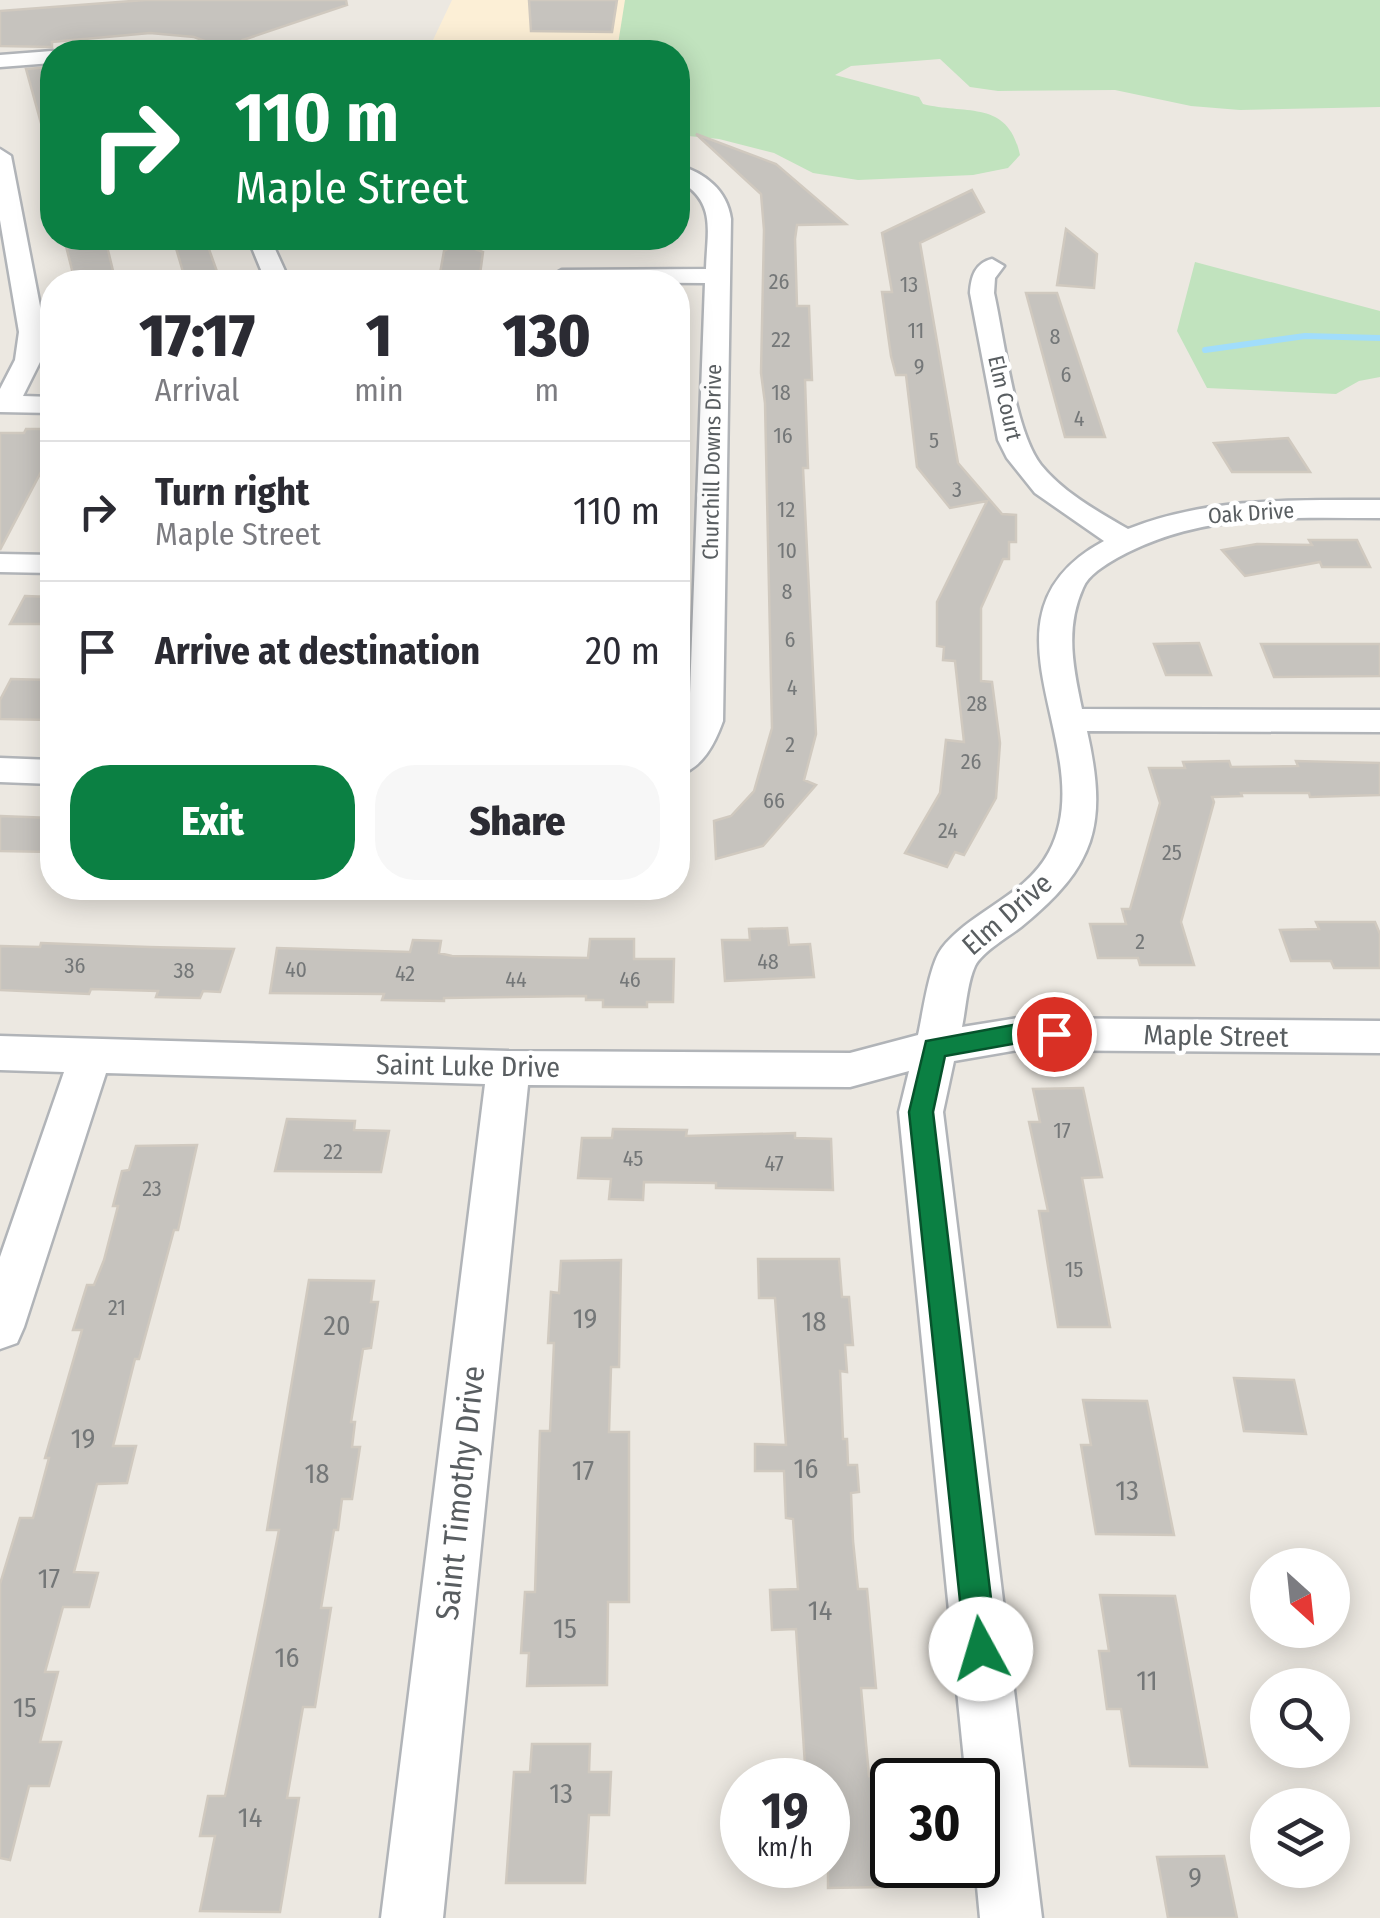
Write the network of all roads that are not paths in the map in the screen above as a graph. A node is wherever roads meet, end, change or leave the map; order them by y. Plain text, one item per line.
1 (40, 58) edge
2 (0, 61) edge
3 (0, 156) edge
4 (690, 177) edge
5 (1006, 260) dead end
6 (690, 276) edge
7 (716, 276) junction
8 (3, 404) edge
9 (40, 405) edge
10 (1380, 510) edge
11 (1126, 540) junction
12 (0, 563) edge
13 (40, 564) edge
14 (690, 577) edge
15 (710, 578) junction
16 (1070, 720) junction
17 (1380, 722) edge
18 (690, 750) edge
19 (0, 770) edge
20 (40, 772) edge
21 (1380, 1038) edge
22 (934, 1048) junction
23 (0, 1053) edge
24 (90, 1056) junction
25 (508, 1068) junction
26 (0, 1327) edge
27 (412, 1918) edge
28 (1011, 1918) edge

1 - 2 street
3 - 8 street
4 - 7 street, Churchill Downs Drive
5 - 11 street, Elm Court
6 - 7 street
7 - 15 street, Churchill Downs Drive
8 - 9 street
10 - 11 street, Oak Drive
11 - 16 street, Elm Drive
12 - 13 street
14 - 15 street
15 - 18 street, Churchill Downs Drive
16 - 17 street
16 - 22 street, Elm Drive
19 - 20 street
21 - 22 street, Maple Street
22 - 25 street, Saint Luke Drive
22 - 28 street, Elm Drive
23 - 24 street, Saint Luke Drive
24 - 25 street, Saint Luke Drive
24 - 26 street
25 - 27 street, Saint Timothy Drive

